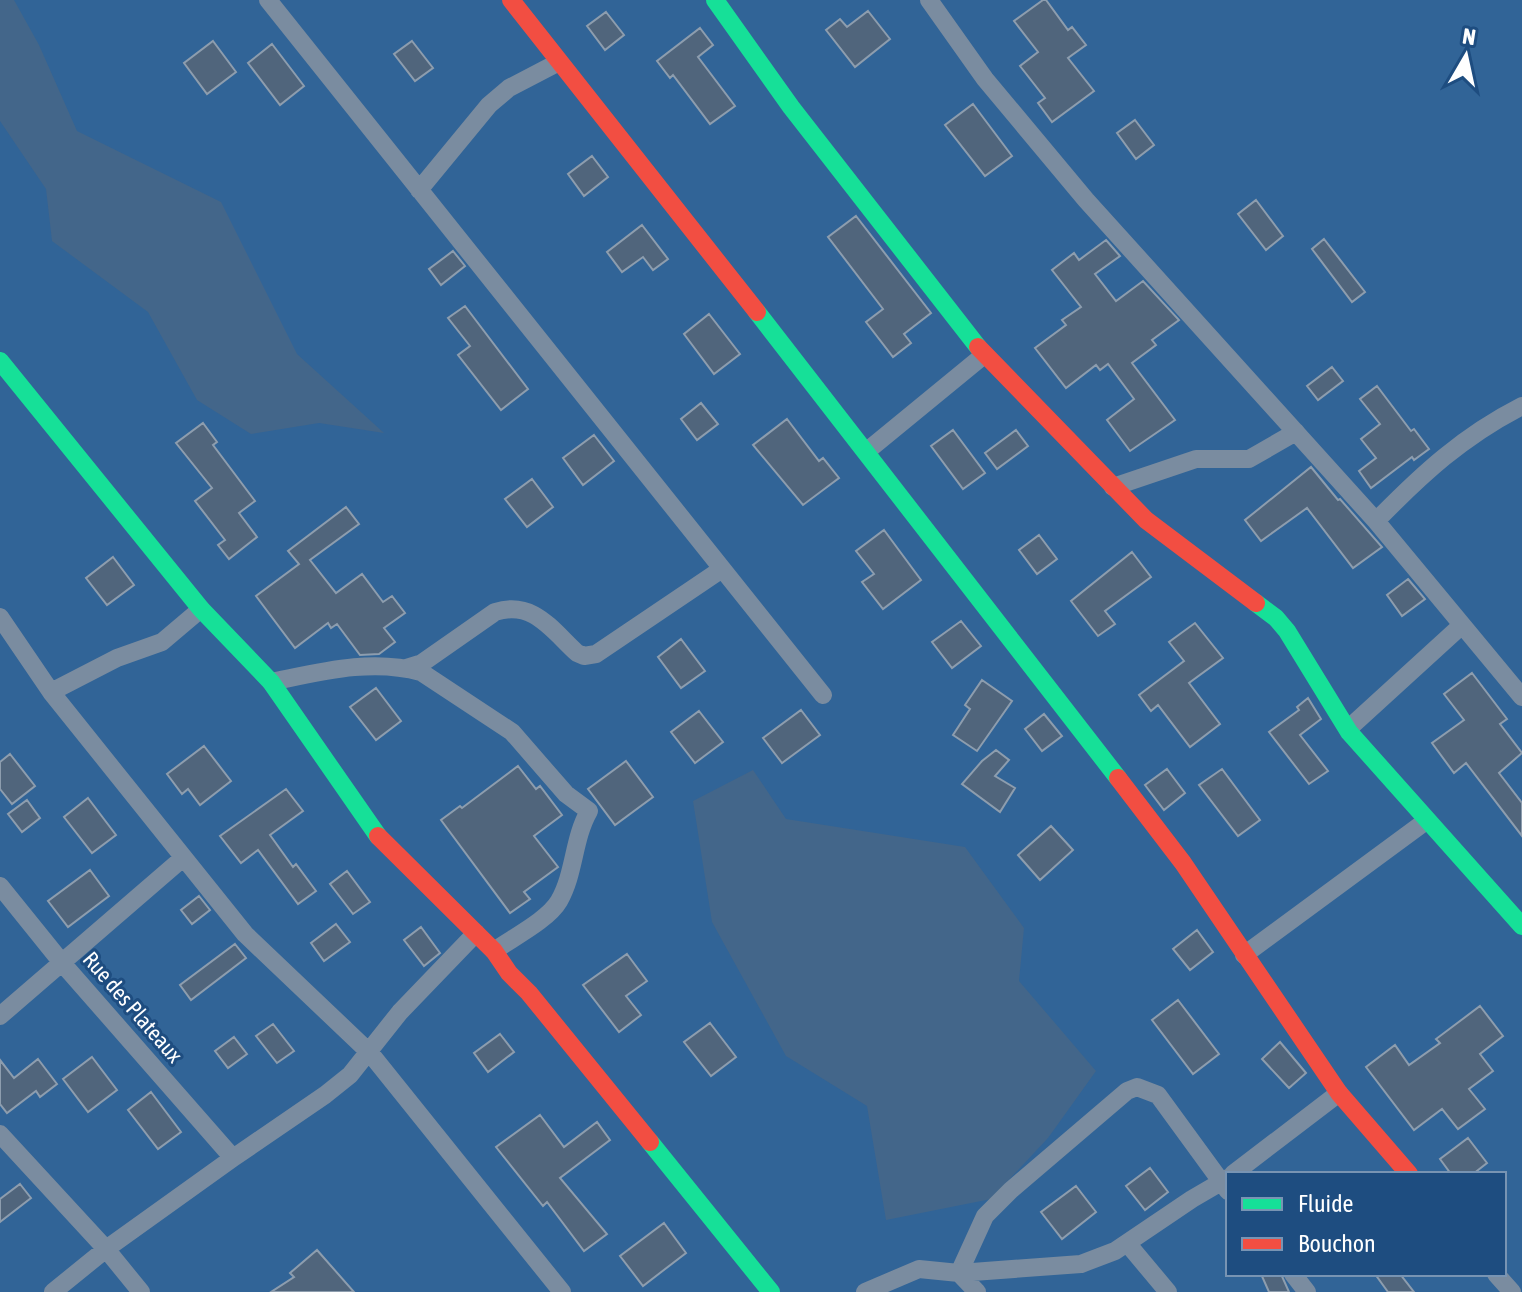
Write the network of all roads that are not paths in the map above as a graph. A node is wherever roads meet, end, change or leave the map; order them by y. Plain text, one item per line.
1 (268, 0) edge
2 (511, 0) edge
3 (715, 0) edge
4 (929, 0) edge
5 (559, 62) junction
6 (419, 190) junction
7 (984, 355) junction
8 (0, 361) edge
9 (1522, 406) edge
10 (1296, 432) junction
11 (867, 451) junction
12 (1113, 487) junction
13 (1376, 521) junction
14 (722, 569) junction
15 (201, 609) junction
16 (0, 617) edge
17 (1462, 625) junction
18 (406, 668) junction
19 (271, 682) junction
20 (51, 692) junction
21 (823, 695) dead end
22 (1522, 697) edge
23 (1348, 729) junction
24 (1426, 821) junction
25 (183, 858) junction
26 (0, 886) edge
27 (1522, 926) edge
28 (476, 933) junction
29 (494, 951) junction
30 (1244, 955) junction
31 (63, 964) junction
32 (0, 1016) edge
33 (370, 1053) junction
34 (1339, 1093) junction
35 (0, 1134) edge
36 (233, 1158) junction
37 (1240, 1172) edge
38 (1407, 1172) edge
39 (1226, 1180) edge
40 (1226, 1183) edge
41 (1127, 1243) junction
42 (106, 1249) junction
43 (959, 1273) junction
44 (1295, 1276) edge
45 (1498, 1276) edge
46 (53, 1292) edge
47 (141, 1292) edge
48 (562, 1292) edge
49 (771, 1292) edge
50 (865, 1292) edge
51 (977, 1292) edge
52 (1168, 1292) edge
53 (1307, 1292) edge
54 (1512, 1292) edge

1 - 6 street
2 - 5 street
3 - 7 street
4 - 10 street
5 - 6 street
5 - 11 street
6 - 14 street
7 - 11 street
7 - 12 street
8 - 15 street
9 - 13 street
10 - 12 street
10 - 13 street
11 - 30 street
12 - 23 street
13 - 17 street
14 - 18 street
14 - 21 street
15 - 19 street
15 - 20 street
16 - 20 street
17 - 22 street
17 - 23 street
18 - 19 street
18 - 29 street
19 - 28 street
20 - 25 street
23 - 24 street
24 - 27 street
24 - 30 street
25 - 31 street
25 - 33 street
26 - 31 street, Rue des Plateaux
28 - 29 street
28 - 33 street
29 - 49 street
30 - 34 street
31 - 32 street
31 - 36 street, Rue des Plateaux
33 - 36 street
33 - 48 street
34 - 37 street
34 - 38 street
35 - 42 street
36 - 42 street
39 - 43 street
40 - 41 street
41 - 43 street
41 - 52 street
42 - 46 street
42 - 47 street
43 - 50 street
43 - 51 street
44 - 53 street
45 - 54 street

